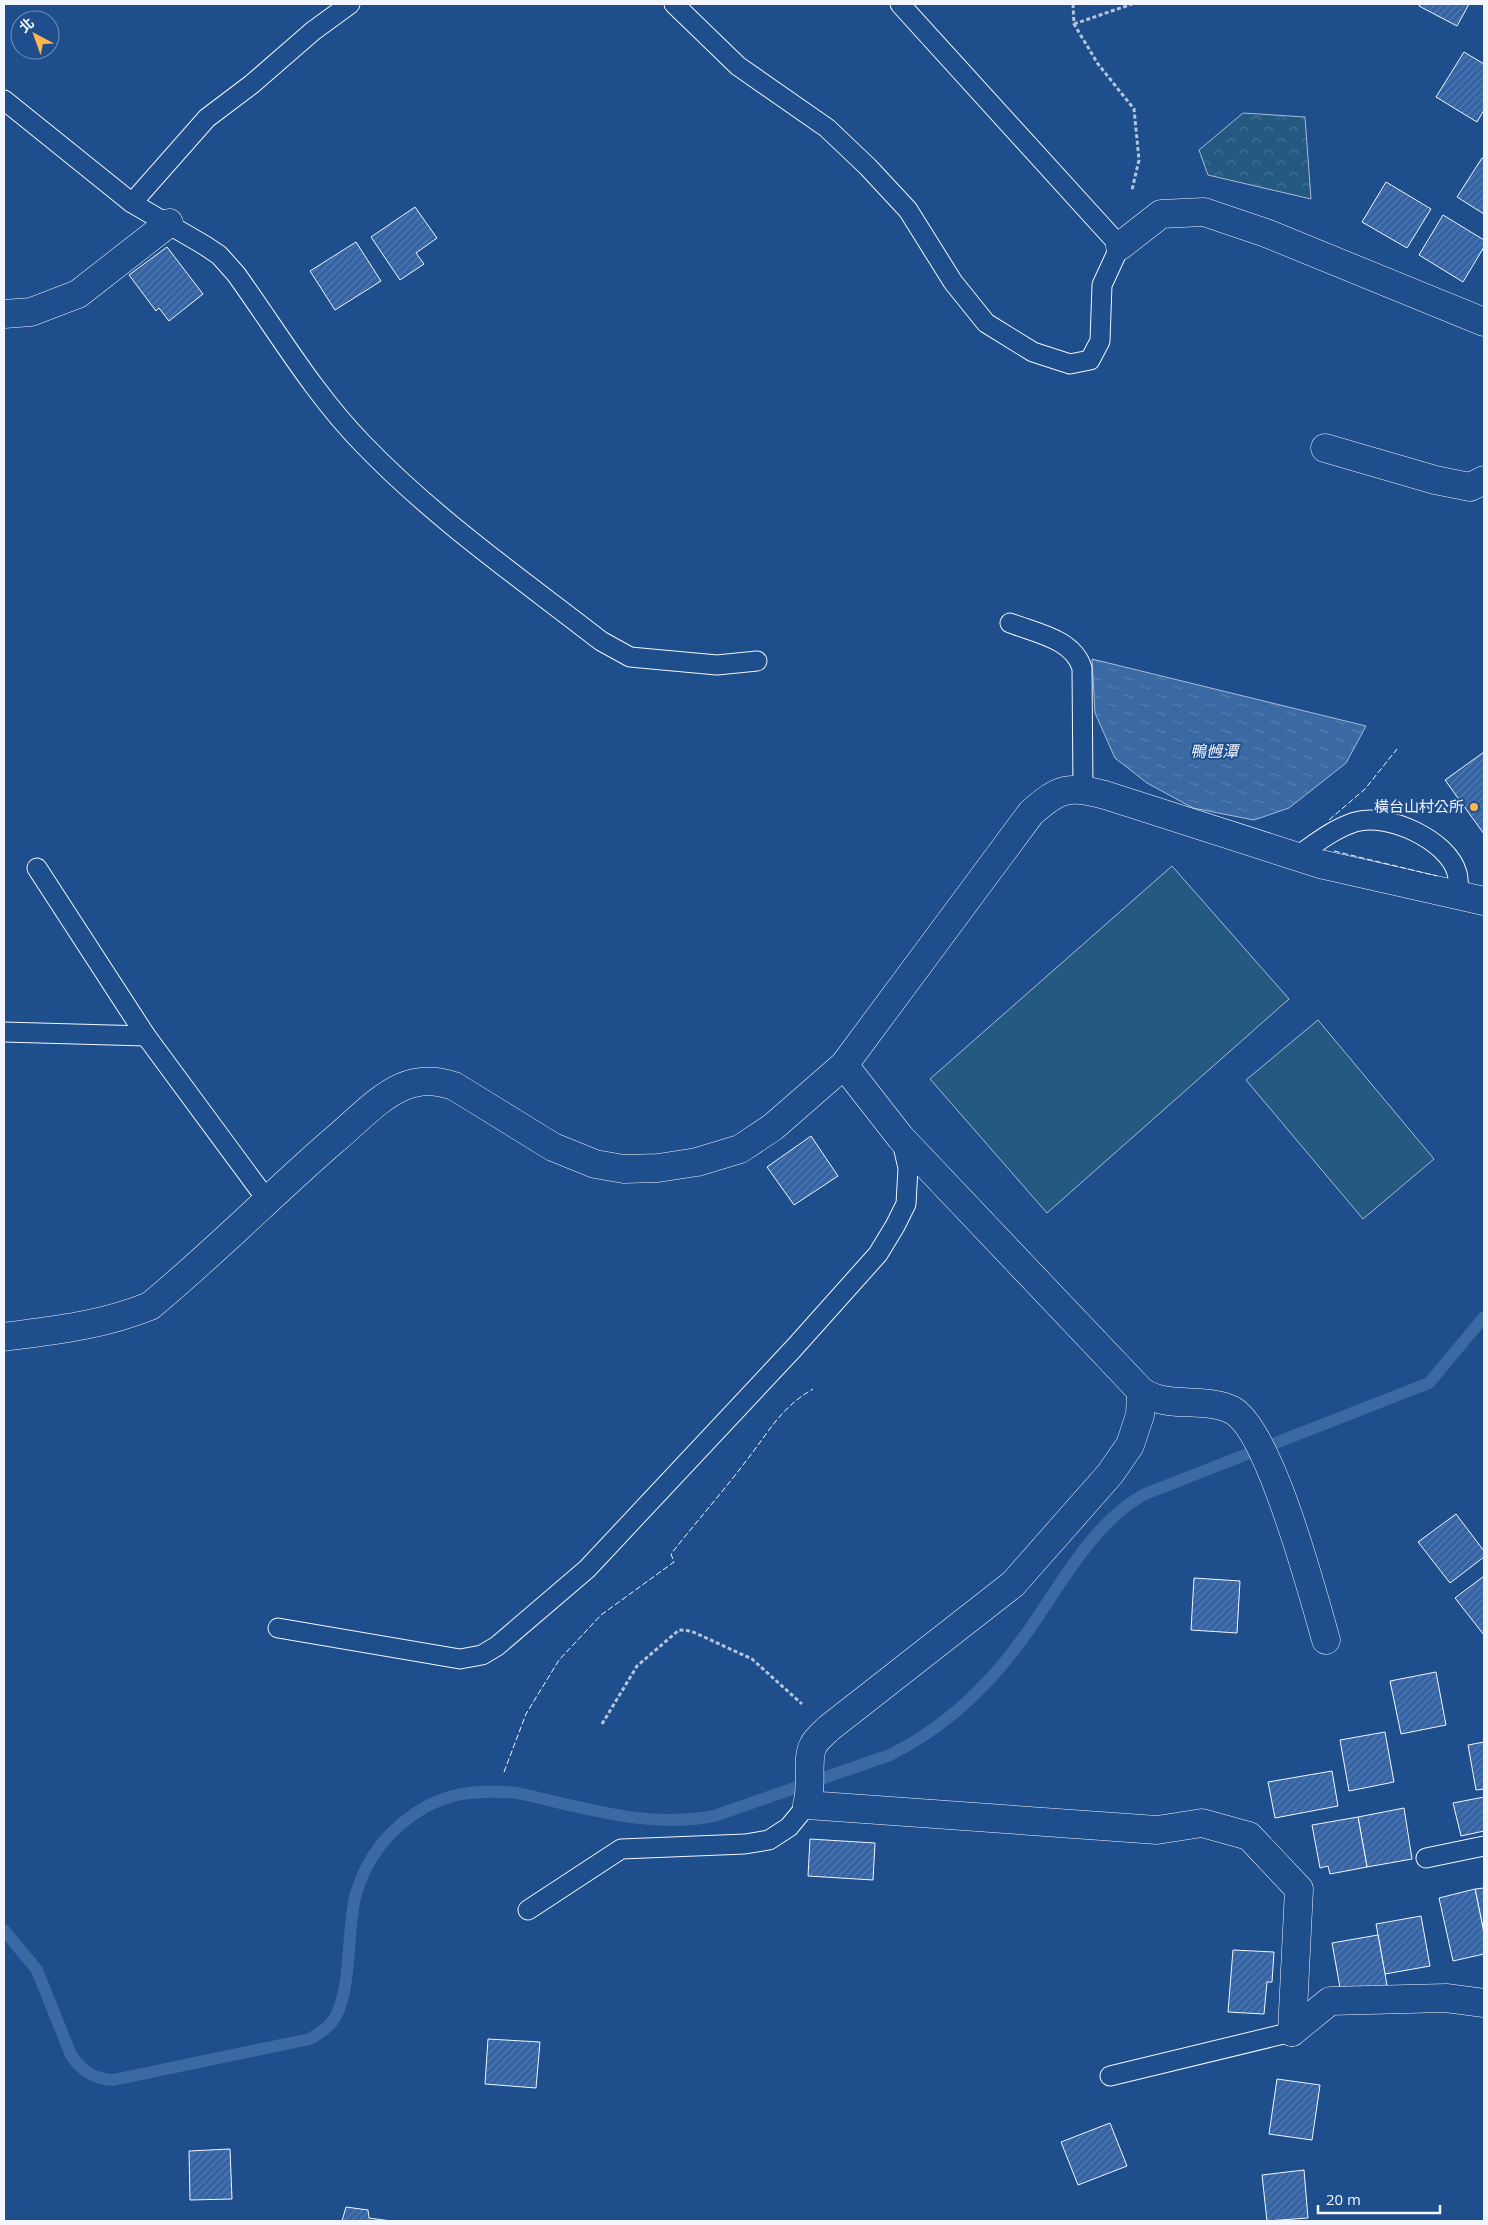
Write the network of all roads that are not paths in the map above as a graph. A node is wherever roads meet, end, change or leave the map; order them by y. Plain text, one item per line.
1 (350, 4) edge
2 (674, 4) edge
3 (900, 4) edge
4 (4, 100) edge
5 (132, 203) junction
6 (169, 223) junction
7 (1120, 246) junction
8 (4, 314) edge
9 (1484, 322) edge
10 (1325, 448) dead end
11 (1484, 480) edge
12 (1010, 623) dead end
13 (757, 661) dead end
14 (1083, 789) junction
15 (1296, 857) junction
16 (37, 868) dead end
17 (1472, 899) edge
18 (4, 1032) edge
19 (146, 1036) junction
20 (844, 1065) junction
21 (902, 1138) junction
22 (267, 1200) junction
23 (4, 1337) edge
24 (1141, 1391) junction
25 (278, 1628) dead end
26 (1326, 1640) dead end
27 (807, 1805) junction
28 (1484, 1846) edge
29 (1426, 1858) dead end
30 (528, 1910) dead end
31 (1484, 2003) edge
32 (1292, 2032) junction
33 (1110, 2076) dead end

1 - 5 lane
2 - 7 lane
3 - 7 lane
4 - 5 lane
5 - 6 lane
6 - 8 street
6 - 13 lane
7 - 9 street
10 - 11 street
12 - 14 lane
14 - 15 street
14 - 20 street
15 - 17 street
15 - 17 lane
16 - 19 lane
18 - 19 lane
19 - 22 lane
20 - 21 street
20 - 22 street
21 - 24 street
21 - 25 lane
22 - 23 street
24 - 26 street
24 - 27 street
27 - 30 lane
27 - 32 street
28 - 29 lane
31 - 32 street
32 - 33 lane

